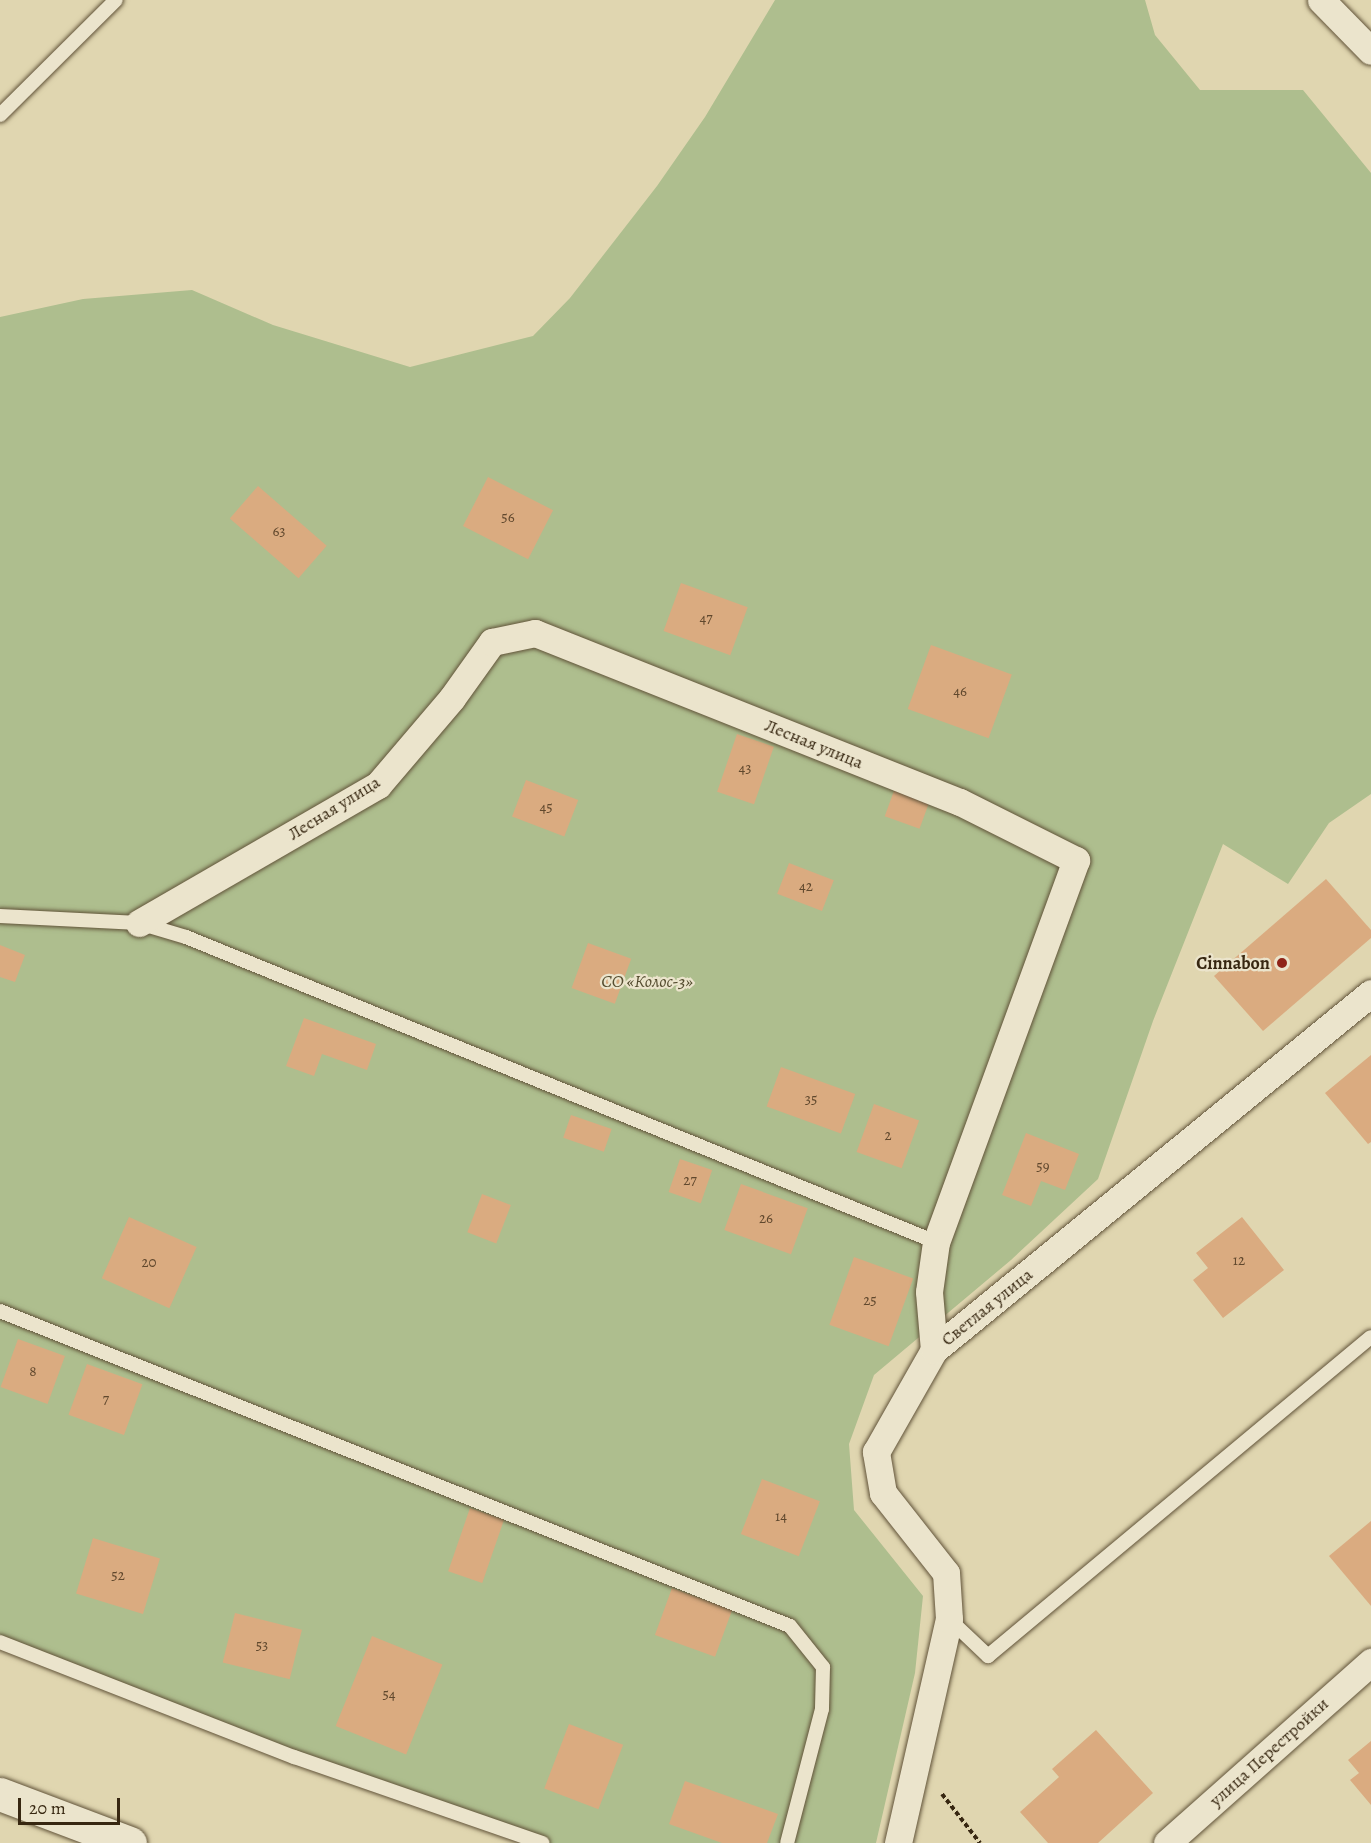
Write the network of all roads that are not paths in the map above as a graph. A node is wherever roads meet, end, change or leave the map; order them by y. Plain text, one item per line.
1 (116, 0) edge
2 (1321, 0) edge
3 (1371, 51) edge
4 (0, 115) edge
5 (0, 916) edge
6 (139, 923) junction
7 (1371, 993) edge
8 (936, 1242) junction
9 (0, 1311) edge
10 (1371, 1337) edge
11 (934, 1350) junction
12 (949, 1619) junction
13 (0, 1642) edge
14 (1371, 1662) edge
15 (0, 1794) edge
16 (110, 1839) edge
17 (543, 1843) edge
18 (788, 1843) edge
19 (898, 1843) edge
20 (1167, 1843) edge

1 - 4 lane
2 - 3 street
5 - 6 lane
6 - 8 lane
6 - 8 street, Лесная улица
7 - 11 street, Светлая улица
8 - 11 street, Лесная улица
9 - 18 lane
10 - 12 lane
11 - 12 street, Светлая улица
12 - 19 street, Светлая улица
13 - 17 lane
14 - 20 street, улица Перестройки
15 - 16 street

